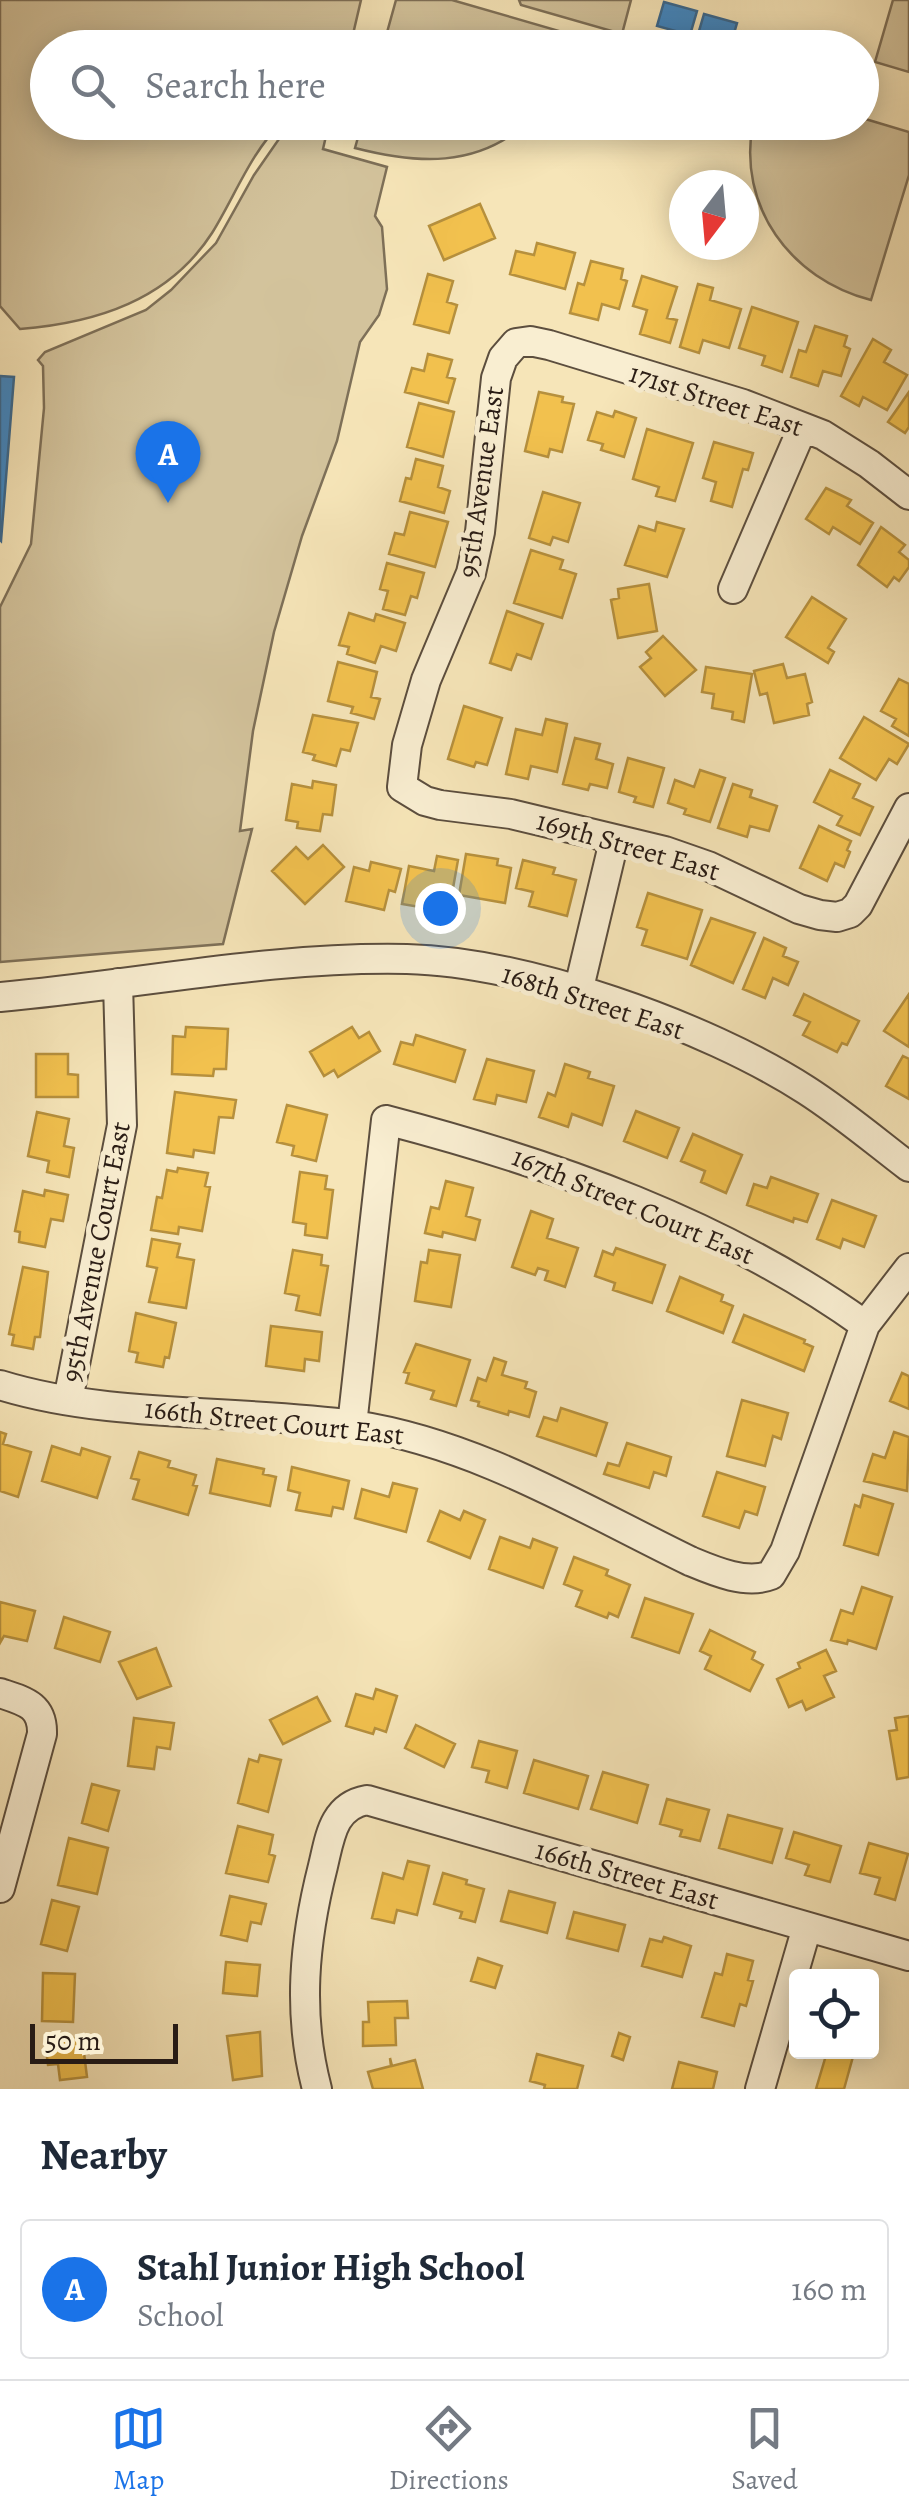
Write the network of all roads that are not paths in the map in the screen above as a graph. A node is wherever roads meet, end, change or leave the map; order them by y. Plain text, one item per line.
1 (509, 348) joint
2 (802, 428) junction
3 (909, 496) edge
4 (733, 590) dead end
5 (402, 787) joint
6 (909, 808) edge
7 (614, 841) junction
8 (118, 983) junction
9 (578, 992) junction
10 (0, 997) edge
11 (909, 1167) edge
12 (909, 1268) edge
13 (865, 1325) junction
14 (0, 1385) edge
15 (68, 1400) junction
16 (352, 1425) junction
17 (0, 1693) edge
18 (0, 1888) edge
19 (807, 1927) junction
20 (909, 1956) edge
21 (317, 2089) edge
22 (760, 2089) edge

1 - 2 street, 171st Street East
1 - 5 street, 95th Avenue East
2 - 3 street, 171st Street East
2 - 4 street
5 - 7 street, 169th Street East
6 - 7 street, 169th Street East
7 - 9 street
8 - 9 street, 168th Street East
8 - 10 street, 168th Street East
8 - 15 street, 95th Avenue Court East
9 - 11 street, 168th Street East
12 - 13 street
13 - 16 street, 166th Street Court East
13 - 16 street, 167th Street Court East
14 - 15 street, 166th Street Court East
15 - 16 street, 166th Street Court East
17 - 18 street
19 - 20 street, 166th Street East
19 - 21 street, 166th Street East
19 - 22 street

